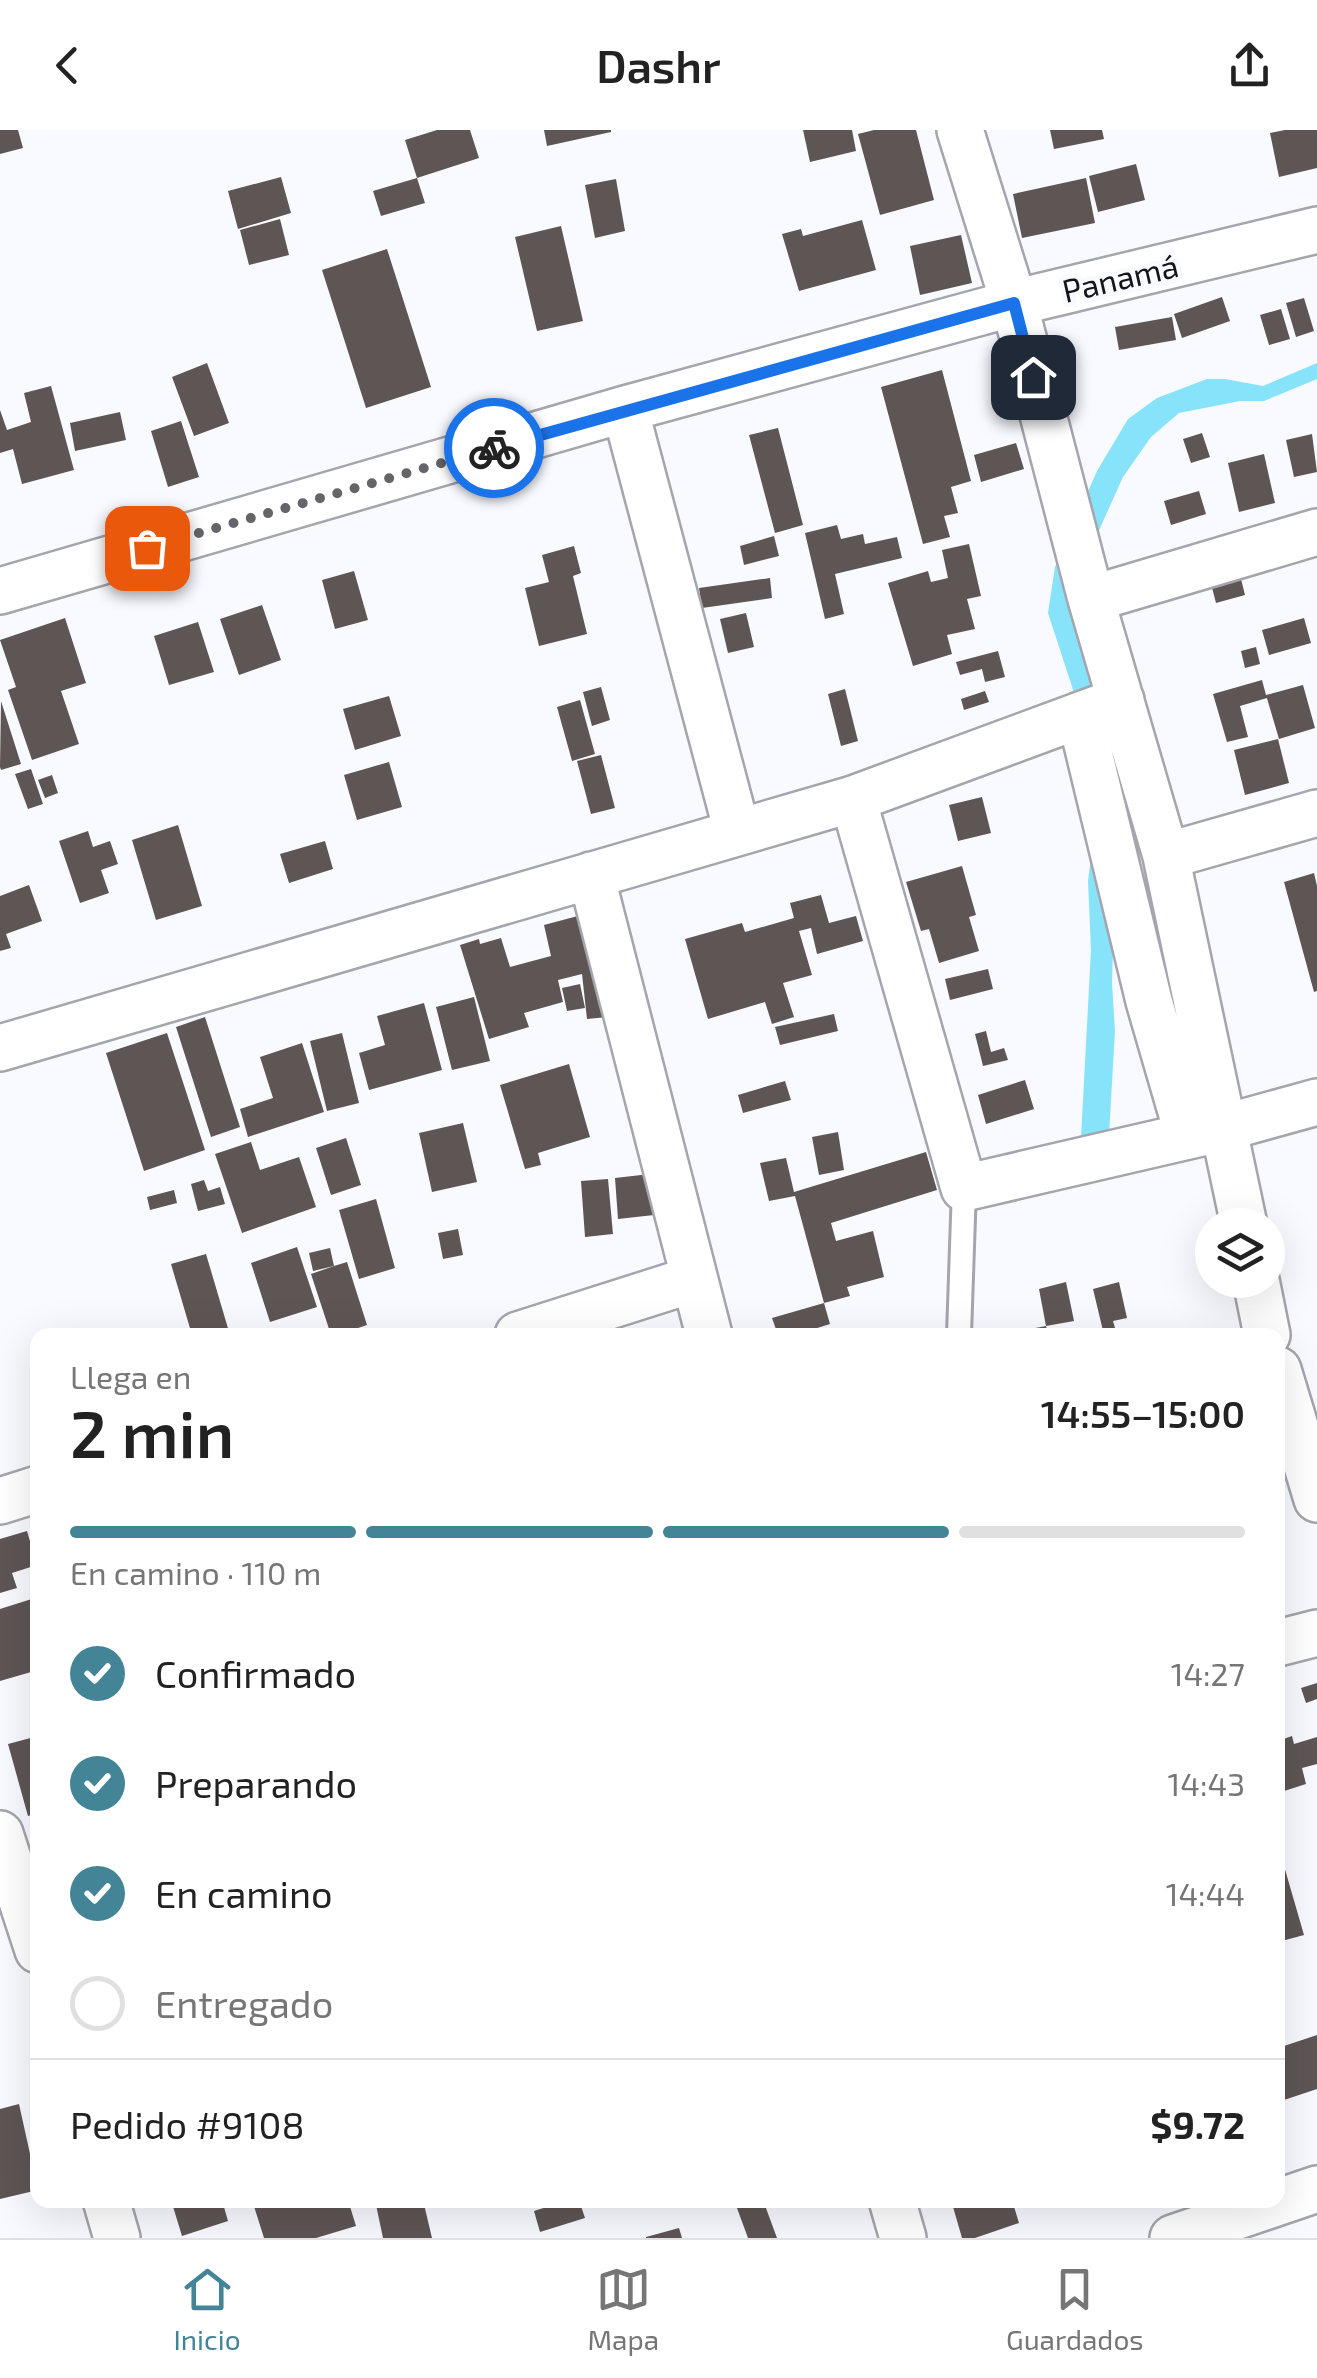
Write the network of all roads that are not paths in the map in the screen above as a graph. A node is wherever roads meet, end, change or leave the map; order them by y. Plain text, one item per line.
1 (960, 130) edge
2 (1317, 230) edge
3 (1014, 303) junction
4 (625, 410) junction
5 (1317, 532) edge
6 (0, 591) edge
7 (1091, 600) junction
8 (1100, 708) junction
9 (852, 799) junction
10 (1317, 813) edge
11 (737, 831) junction
12 (1166, 856) junction
13 (590, 875) junction
14 (0, 1048) edge
15 (1317, 1102) edge
16 (1206, 1132) junction
17 (964, 1188) junction
18 (1237, 1208) edge
19 (694, 1279) junction
20 (1260, 1298) edge
21 (540, 1328) edge
22 (706, 1328) edge
23 (959, 1328) edge
24 (1266, 1328) edge
25 (1294, 1392) edge
26 (30, 1491) edge
27 (1317, 1499) edge
28 (0, 1500) edge
29 (1317, 1634) edge
30 (1285, 1641) edge
31 (0, 1834) edge
32 (27, 1935) edge
33 (1317, 2189) edge
34 (1285, 2201) edge
35 (108, 2208) edge
36 (895, 2208) edge
37 (1265, 2208) edge
38 (1194, 2234) edge
39 (116, 2238) edge
40 (904, 2238) edge

1 - 3 street
2 - 3 street, Panamá
3 - 4 street, Panamá
3 - 7 street
4 - 6 street, Panamá
4 - 11 street
5 - 7 street
7 - 8 street
8 - 9 street
8 - 12 street
8 - 16 street
9 - 11 street
9 - 17 street
10 - 12 street
11 - 13 street
12 - 16 street
13 - 14 street
13 - 19 street
15 - 16 street
16 - 17 street
16 - 18 street
17 - 23 lane
19 - 21 street
19 - 22 street
20 - 24 street
25 - 27 street
26 - 28 street
29 - 30 street
31 - 32 street
33 - 34 street
35 - 39 street
36 - 40 street
37 - 38 street

